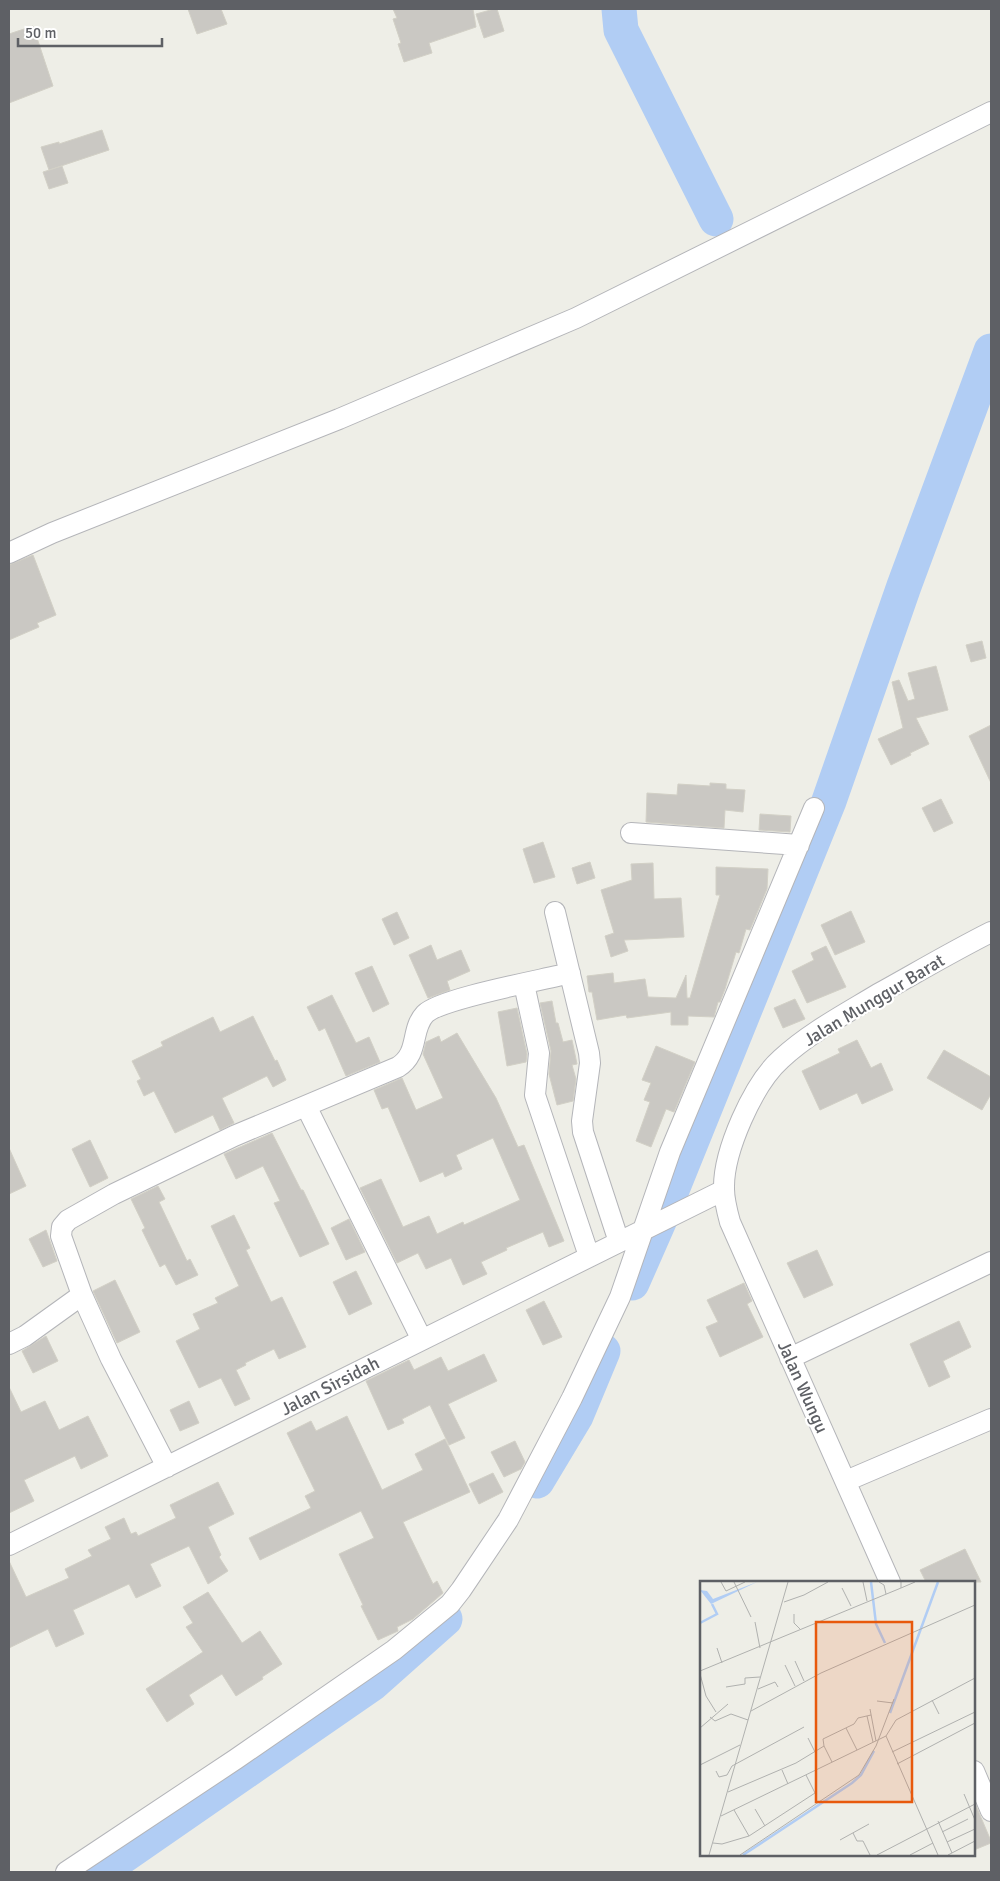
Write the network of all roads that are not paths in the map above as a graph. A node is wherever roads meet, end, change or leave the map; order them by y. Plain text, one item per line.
1 (991, 112) edge
2 (9, 554) edge
3 (814, 808) dead end
4 (631, 833) dead end
5 (799, 844) junction
6 (555, 912) dead end
7 (991, 932) edge
8 (570, 973) junction
9 (524, 984) junction
10 (306, 1106) junction
11 (724, 1190) junction
12 (648, 1227) junction
13 (618, 1242) junction
14 (589, 1256) junction
15 (991, 1262) edge
16 (82, 1295) junction
17 (422, 1340) junction
18 (9, 1344) edge
19 (790, 1358) junction
20 (991, 1419) edge
21 (167, 1467) junction
22 (846, 1482) junction
23 (9, 1545) edge
24 (890, 1581) edge
25 (975, 1773) edge
26 (991, 1811) edge
27 (66, 1872) edge

1 - 2 street
3 - 5 street
4 - 5 street
5 - 12 street
6 - 8 street
7 - 11 street, Jalan Munggur Barat
8 - 9 street
8 - 13 street
9 - 10 street
9 - 14 street
10 - 16 street
10 - 17 street
11 - 12 street, Jalan Sirsidah
11 - 19 street, Jalan Wungu
12 - 13 street, Jalan Sirsidah
12 - 27 street
13 - 14 street, Jalan Sirsidah
14 - 17 street, Jalan Sirsidah
15 - 19 street
16 - 18 street
16 - 21 street
17 - 21 street, Jalan Sirsidah
19 - 22 street, Jalan Wungu
20 - 22 street
21 - 23 street, Jalan Sirsidah
22 - 24 street, Jalan Wungu
25 - 26 street

